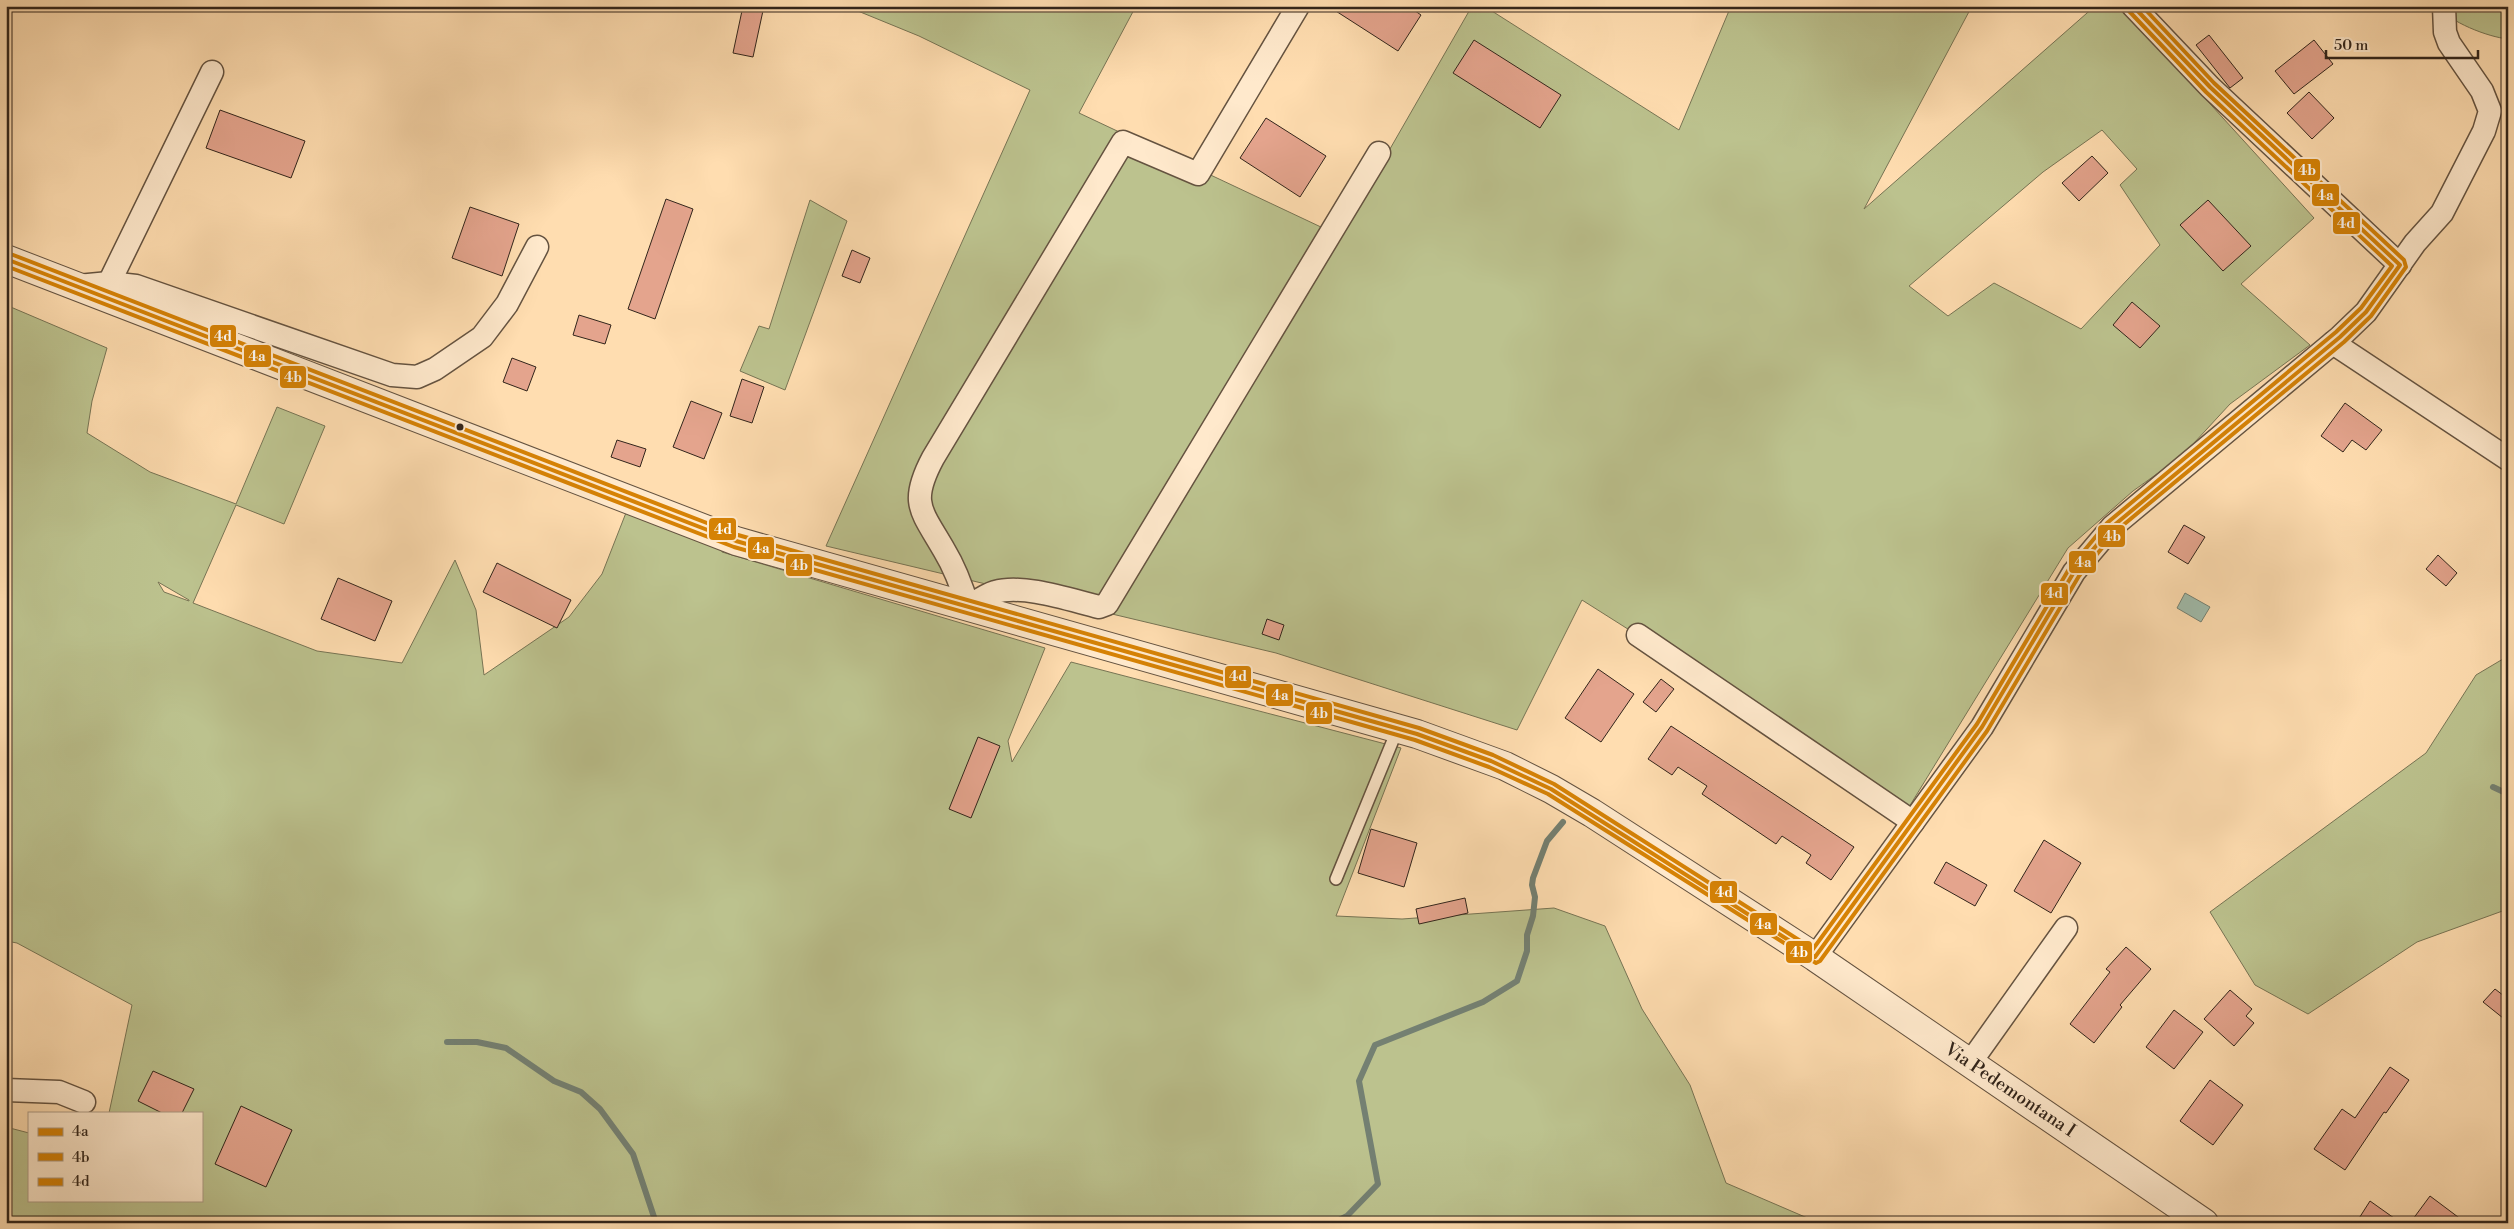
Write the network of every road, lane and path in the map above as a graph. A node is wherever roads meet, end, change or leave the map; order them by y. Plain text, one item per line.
1 (1298, 6) edge
2 (2133, 6) edge
3 (2444, 6) edge
4 (212, 72) dead end
5 (1379, 153) dead end
6 (538, 247) dead end
7 (6, 258) edge
8 (2400, 265) junction
9 (109, 283) junction
10 (78, 286) junction
11 (2333, 343) junction
12 (2508, 459) edge
13 (968, 607) junction
14 (1638, 635) dead end
15 (1398, 728) junction
16 (1913, 822) junction
17 (1336, 879) dead end
18 (2066, 928) dead end
19 (1815, 957) junction
20 (1970, 1063) junction
21 (6, 1090) edge
22 (84, 1102) dead end
23 (2204, 1223) edge

1 - 13 street
2 - 8 street
3 - 8 street
4 - 9 street
5 - 13 street
6 - 9 street
7 - 10 street, Via Pedemontana I
8 - 11 street
9 - 10 street
10 - 13 street, Via Pedemontana I
11 - 12 street
11 - 16 street
13 - 15 street, Via Pedemontana I
14 - 16 street
15 - 17 lane
15 - 19 street, Via Pedemontana I
16 - 19 street
18 - 20 street
19 - 20 street, Via Pedemontana I
20 - 23 street, Via Pedemontana I
21 - 22 street

